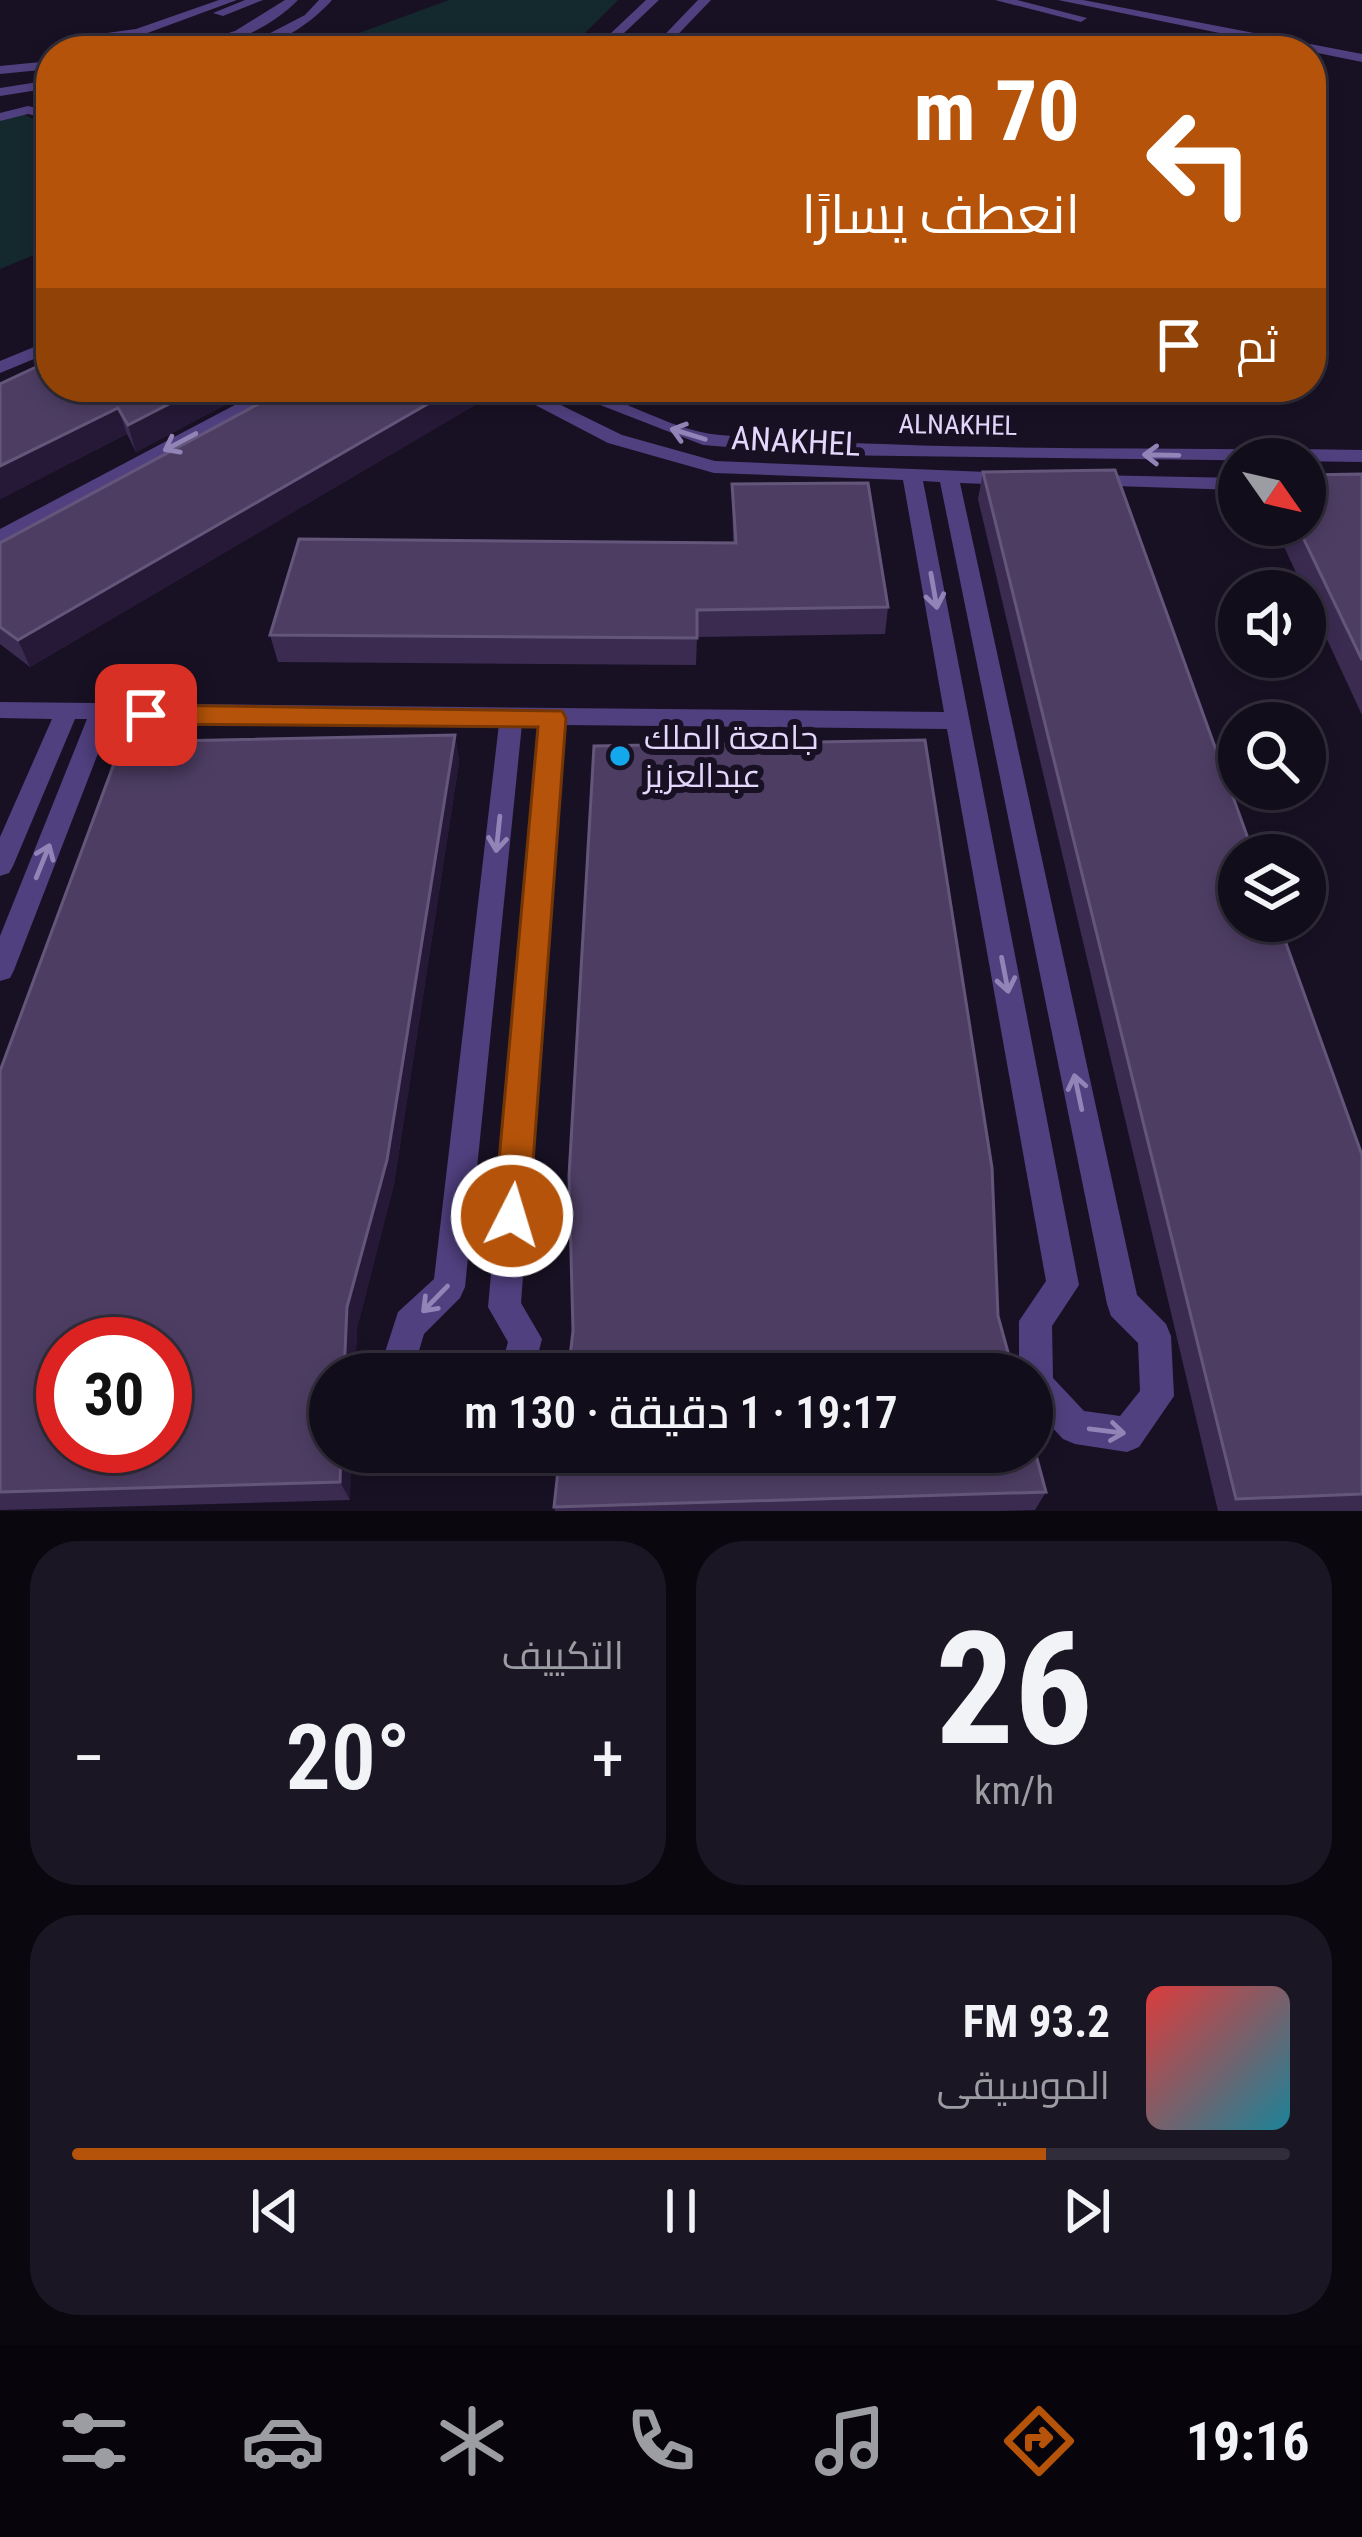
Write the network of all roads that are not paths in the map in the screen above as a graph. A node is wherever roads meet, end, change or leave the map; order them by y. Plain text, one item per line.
1 (231, 0) edge
2 (257, 0) edge
3 (292, 0) edge
4 (326, 0) edge
5 (653, 0) edge
6 (705, 0) edge
7 (1001, 0) edge
8 (1064, 0) edge
9 (1148, 34) dead end
10 (110, 36) edge
11 (157, 36) edge
12 (239, 36) edge
13 (275, 36) edge
14 (614, 36) edge
15 (670, 36) edge
16 (1249, 36) edge
17 (1326, 51) edge
18 (1362, 58) edge
19 (36, 66) edge
20 (1326, 67) edge
21 (0, 70) edge
22 (1362, 74) edge
23 (36, 86) edge
24 (0, 92) edge
25 (0, 103) edge
26 (36, 105) edge
27 (36, 112) edge
28 (0, 116) edge
29 (36, 352) edge
30 (0, 368) edge
31 (255, 402) edge
32 (298, 402) edge
33 (540, 402) edge
34 (603, 402) edge
35 (1362, 456) edge
36 (913, 476) junction
37 (949, 477) junction
38 (1043, 480) edge
39 (1067, 480) edge
40 (1218, 484) edge
41 (0, 537) edge
42 (0, 561) edge
43 (0, 710) edge
44 (66, 714) junction
45 (101, 714) junction
46 (511, 718) junction
47 (553, 718) junction
48 (958, 722) junction
49 (0, 866) edge
50 (0, 970) edge
51 (401, 1353) edge
52 (521, 1353) edge

1 - 10 street
2 - 11 street
3 - 12 street
4 - 13 street
5 - 14 street
6 - 15 street
7 - 9 street
8 - 16 street
17 - 18 street
19 - 21 street
20 - 22 street
23 - 24 street
25 - 26 street
27 - 28 street
29 - 30 street
31 -> 41 street
32 - 42 street
33 - 36 street, ANAKHEL
35 -> 34 street, ALNAKHEL
36 - 37 street, ANAKHEL
36 -> 48 street
37 - 38 street, ANAKHEL
48 -> 37 street
39 - 40 street
43 - 44 street
44 - 45 street
44 - 49 street
45 - 46 street
50 -> 45 street
46 - 47 street
46 -> 51 street
47 - 48 street
47 - 52 street

